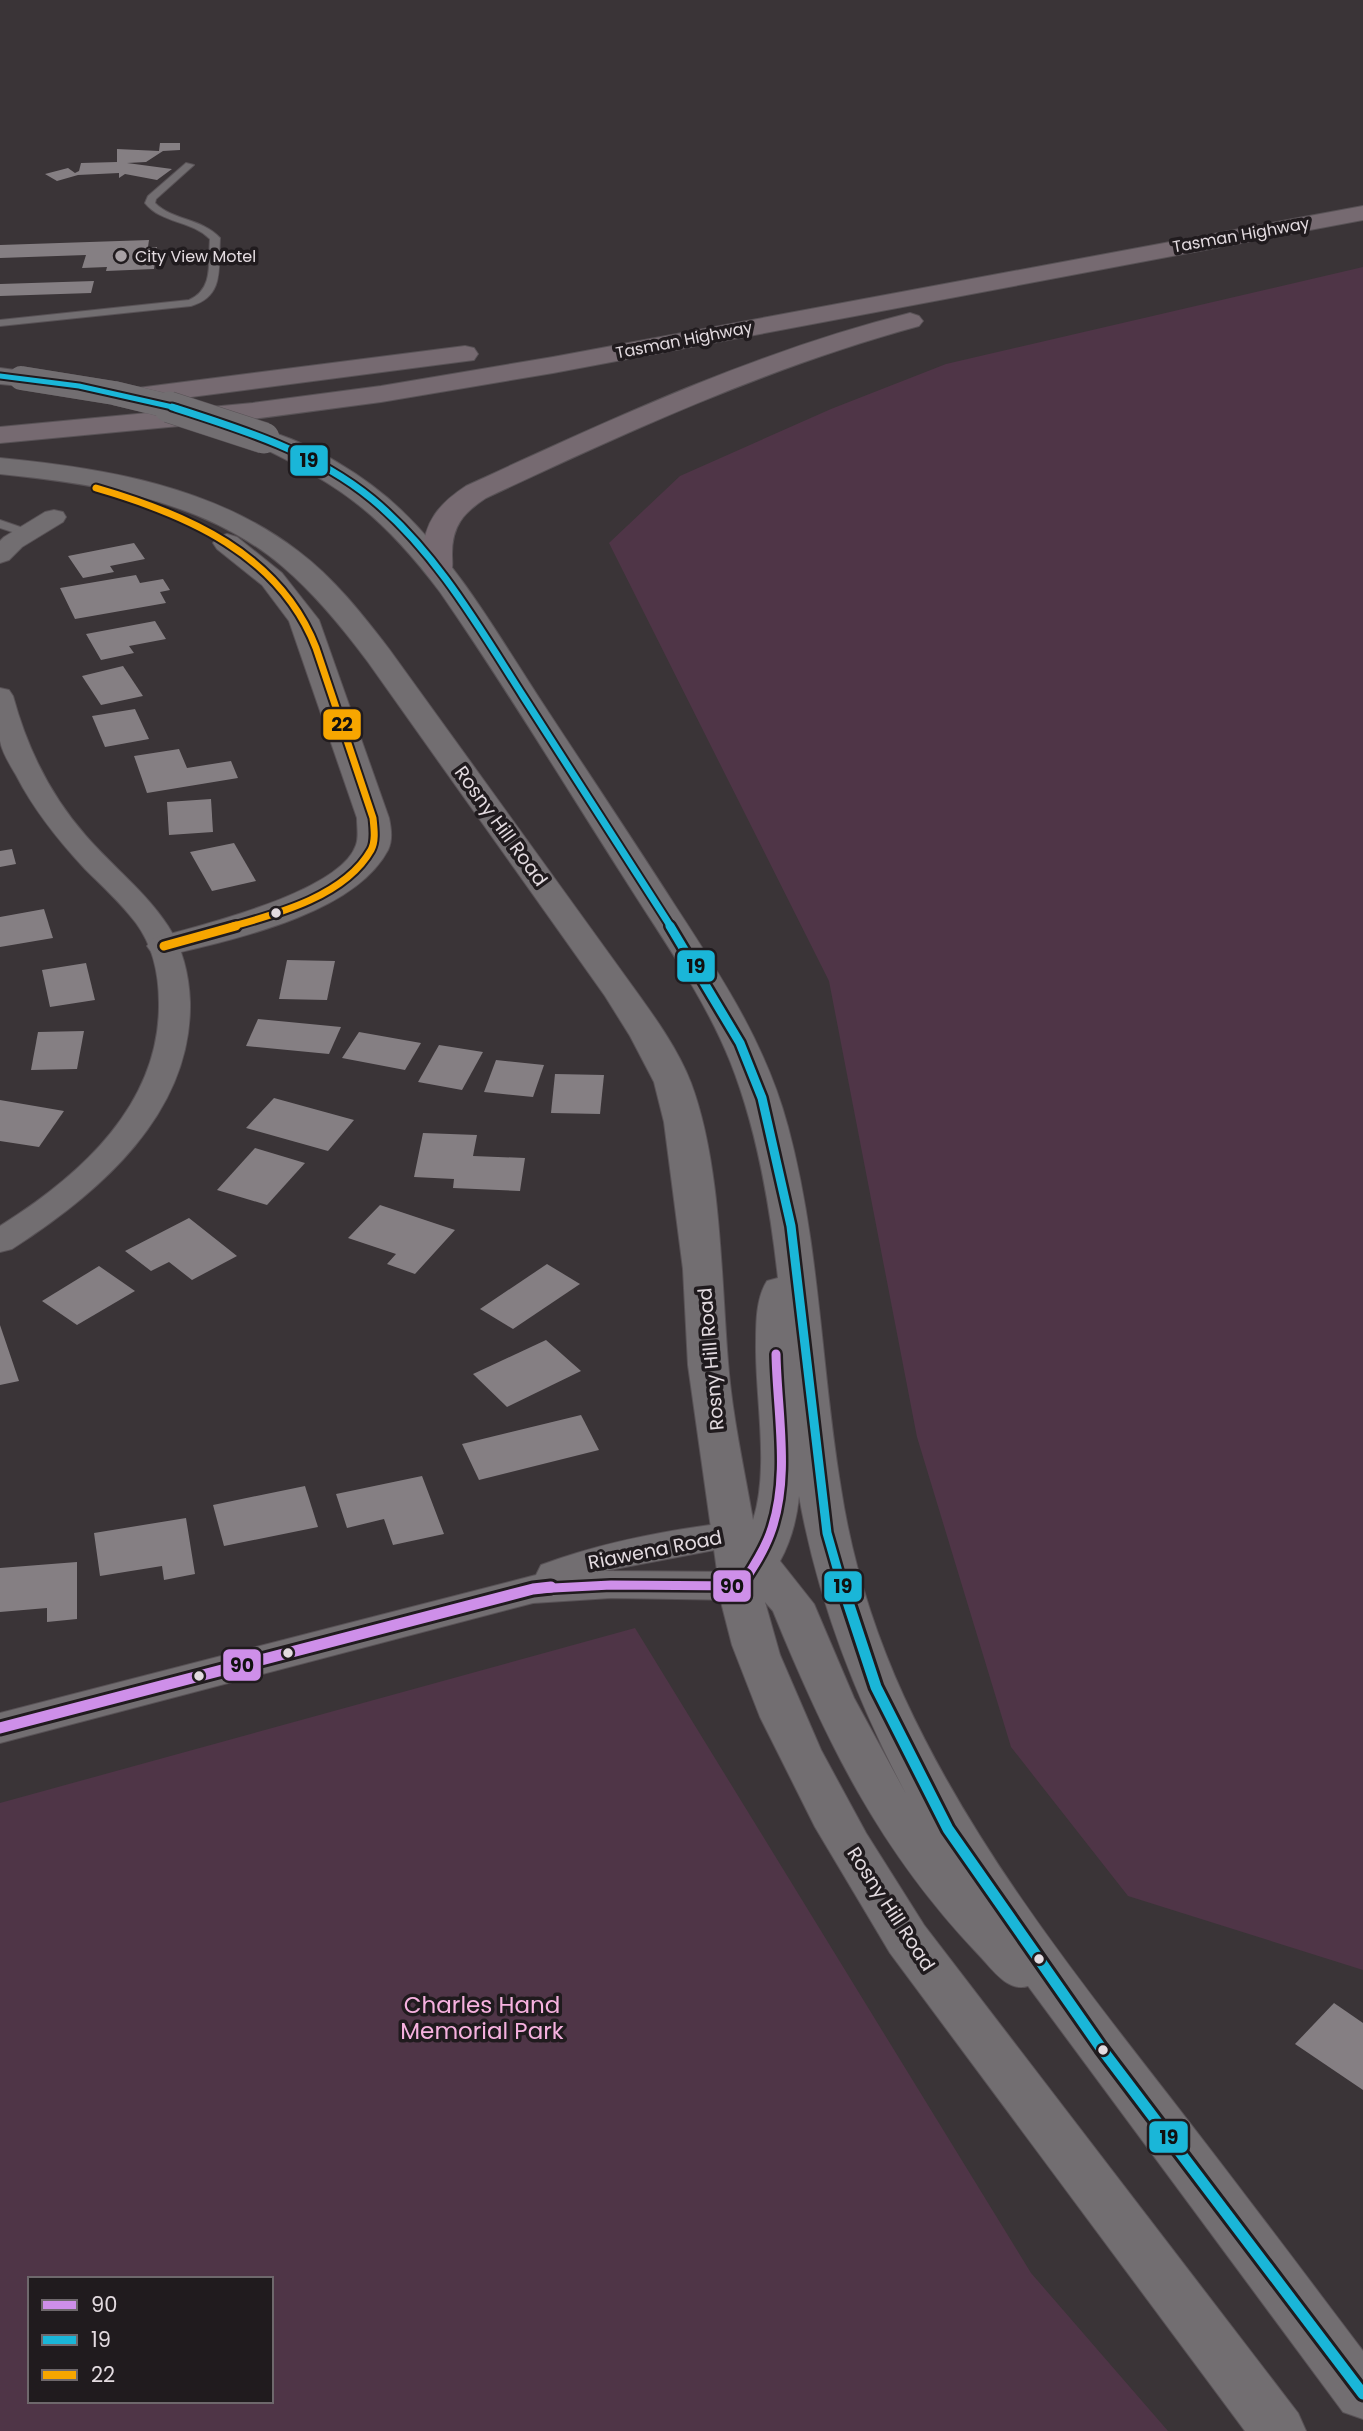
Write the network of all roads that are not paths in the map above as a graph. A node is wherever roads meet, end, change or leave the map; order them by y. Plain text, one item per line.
1 (189, 165) dead end
2 (1363, 194) edge
3 (1363, 214) edge
4 (1363, 219) edge
5 (0, 323) edge
6 (11, 377) edge
7 (0, 410) edge
8 (0, 435) edge
9 (0, 468) edge
10 (54, 517) dead end
11 (0, 524) edge
12 (28, 533) junction
13 (0, 555) edge
14 (439, 570) junction
15 (0, 696) edge
16 (164, 946) junction
17 (0, 1241) edge
18 (792, 1241) junction
19 (744, 1562) junction
20 (500, 1596) junction
21 (0, 1728) edge
22 (1101, 2048) junction
23 (1297, 2307) junction
24 (1352, 2344) dead end
25 (1363, 2394) edge
26 (1278, 2431) edge

1 - 5 lane
2 - 7 highway, Tasman Highway
3 - 8 highway, Tasman Highway
4 - 14 highway
6 - 14 main road, bridge
9 - 16 main road
9 - 19 main road, Rosny Hill Road
10 - 12 street
11 - 12 lane
12 - 13 street
14 - 18 main road
15 - 16 street
16 - 17 street
18 - 19 main road
18 - 22 main road
19 - 20 street, Riawena Road
19 - 20 street, Riawena Road
19 - 22 main road
19 - 26 main road, Rosny Hill Road
20 - 21 street, Riawena Road
22 - 23 main road
23 - 24 lane
23 - 25 main road

